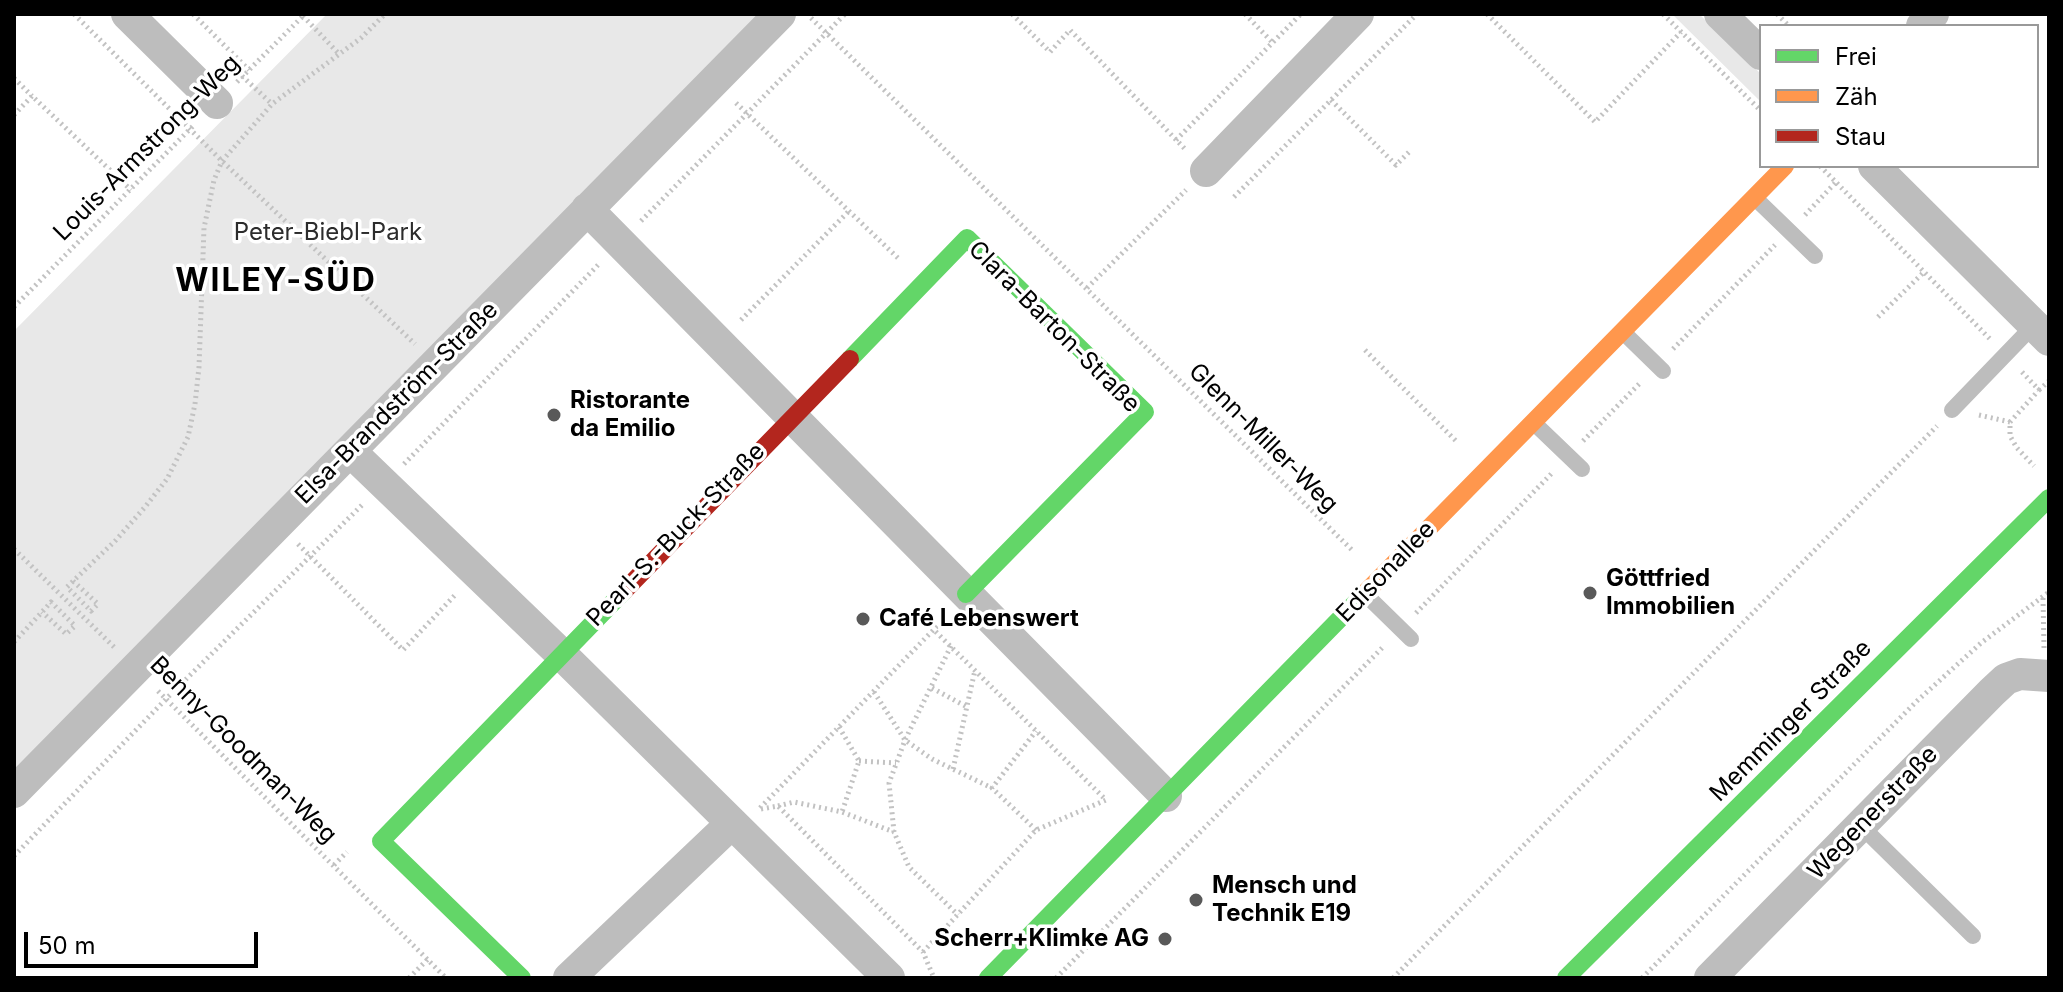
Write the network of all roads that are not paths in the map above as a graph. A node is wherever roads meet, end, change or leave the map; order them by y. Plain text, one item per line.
1 (127, 14) edge
2 (780, 14) edge
3 (1358, 14) edge
4 (1720, 14) edge
5 (1759, 52) edge
6 (217, 103) road end
7 (1783, 168) edge
8 (1876, 168) edge
9 (1206, 171) road end
10 (1754, 197) junction
11 (587, 209) junction
12 (1815, 256) dead end
13 (1622, 331) junction
14 (2042, 332) edge
15 (1660, 368) road end
16 (1952, 410) road end
17 (791, 416) junction
18 (1533, 422) junction
19 (351, 452) junction
20 (1582, 469) dead end
21 (2049, 498) edge
22 (966, 594) junction
23 (1365, 594) junction
24 (1406, 634) road end
25 (561, 654) junction
26 (2049, 676) edge
27 (14, 792) edge
28 (1166, 796) junction
29 (731, 824) junction
30 (1861, 826) junction
31 (1973, 936) dead end
32 (522, 978) edge
33 (569, 978) edge
34 (889, 978) edge
35 (988, 978) edge
36 (1566, 978) edge
37 (1710, 978) edge

1 - 6 street
2 - 11 street, Elsa-Brandström-Straße
3 - 9 street
4 - 5 street
7 - 10 street, Edisonallee
8 - 14 street
10 - 12 lane
10 - 13 street, Edisonallee
11 - 17 street
11 - 19 street, Elsa-Brandström-Straße
13 - 15 lane
13 - 18 street, Edisonallee
14 - 16 lane
17 - 22 street
17 - 22 street, Clara-Barton-Straße
17 - 25 street, Pearl-S.-Buck-Straße
18 - 20 lane
18 - 23 street, Edisonallee
19 - 25 street
19 - 27 street, Elsa-Brandström-Straße
21 - 36 street, Memminger Straße
22 - 28 street
23 - 24 lane
23 - 28 street, Edisonallee
25 - 29 street
25 - 32 street, Pearl-S.-Buck-Straße
26 - 30 street, Wegenerstraße
28 - 35 street, Edisonallee
29 - 33 street
29 - 34 street
30 - 31 lane
30 - 37 street, Wegenerstraße

